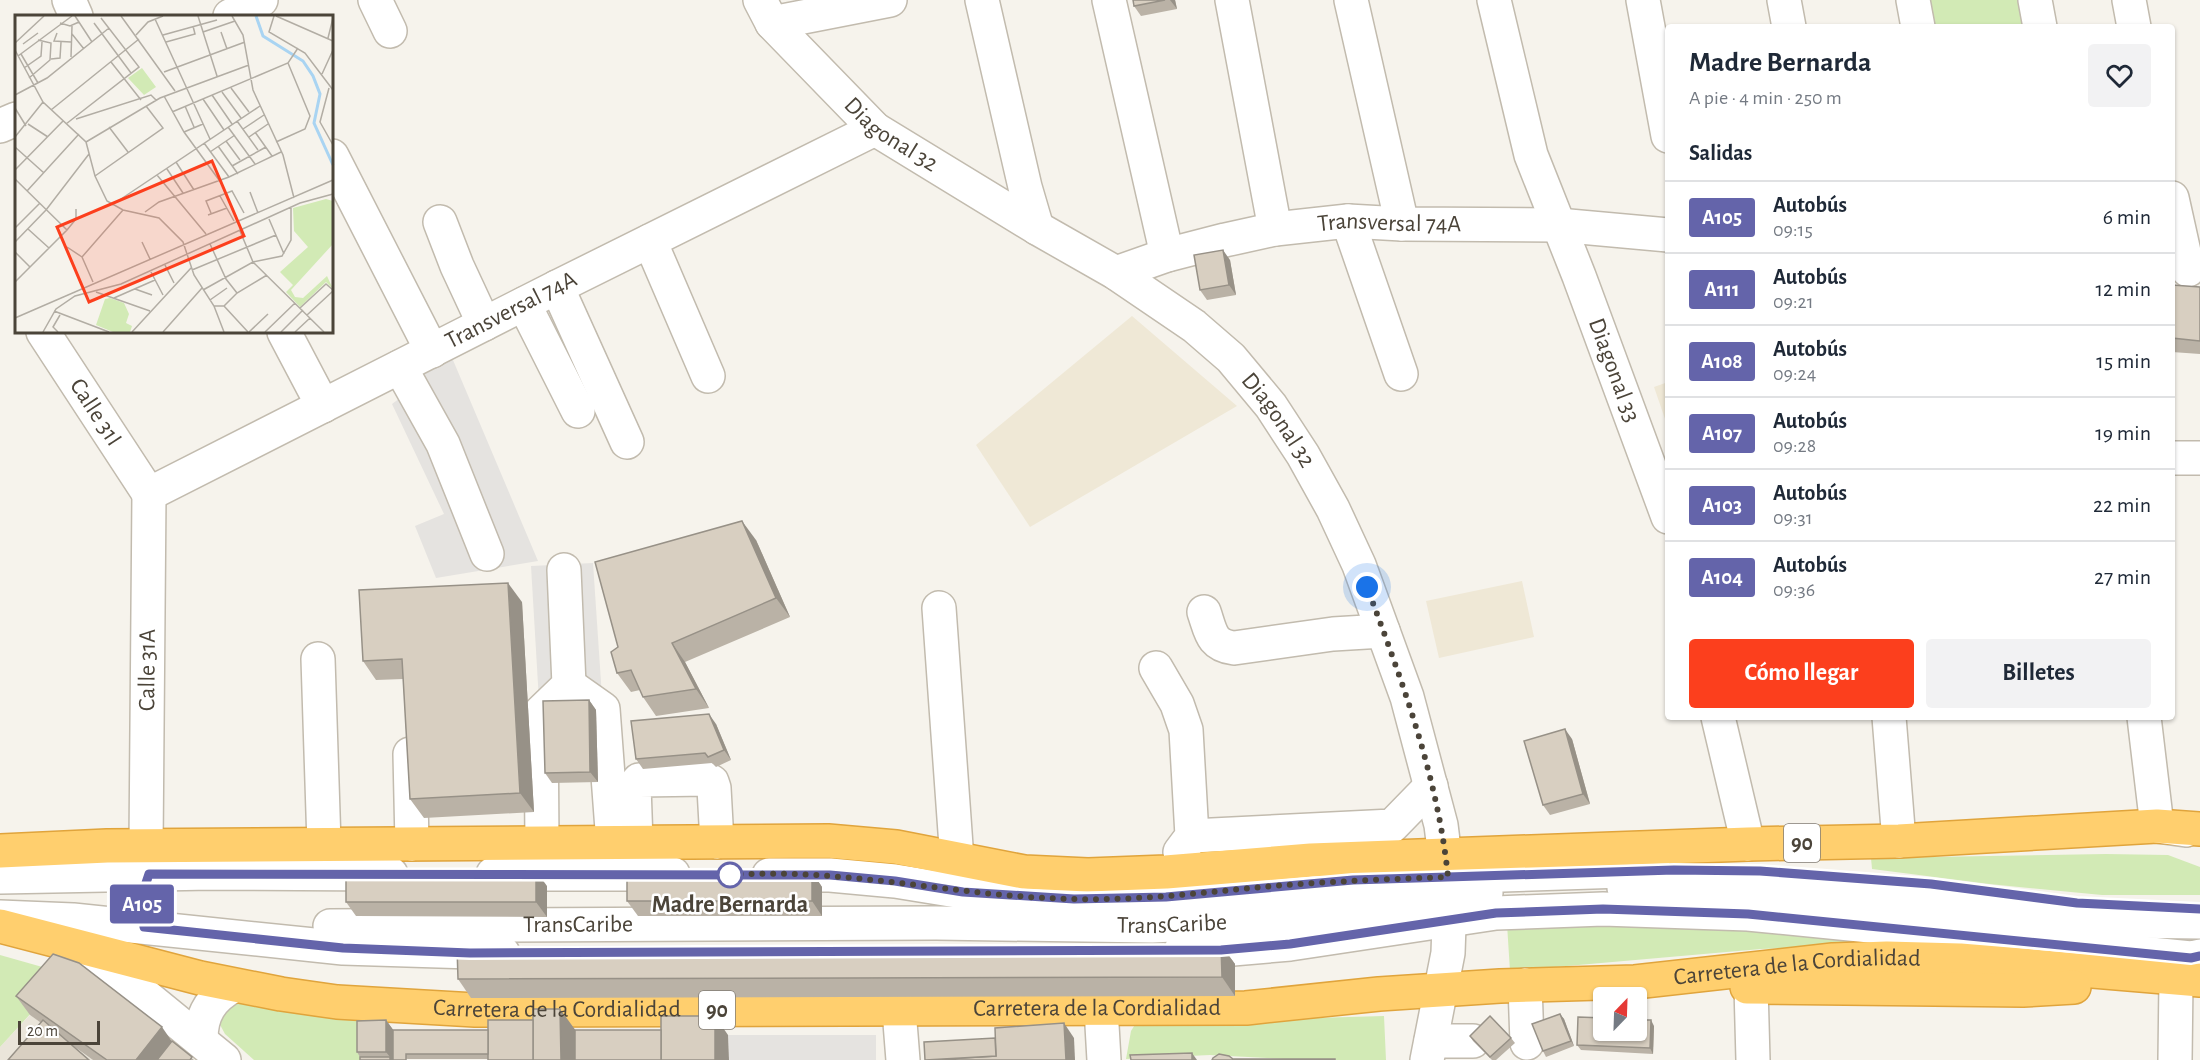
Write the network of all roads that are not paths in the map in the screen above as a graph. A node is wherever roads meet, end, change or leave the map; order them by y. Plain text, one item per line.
1 (69, 0) edge
2 (261, 0) edge
3 (375, 0) edge
4 (890, 0) edge
5 (982, 0) edge
6 (1108, 0) edge
7 (1232, 0) edge
8 (1351, 0) edge
9 (1494, 0) edge
10 (1643, 0) edge
11 (1784, 0) edge
12 (1913, 0) edge
13 (2035, 0) edge
14 (2128, 0) edge
15 (766, 12) edge
16 (76, 15) edge
17 (232, 15) edge
18 (1788, 24) edge
19 (1917, 24) edge
20 (2039, 24) edge
21 (2133, 24) edge
22 (390, 31) dead end
23 (15, 119) edge
24 (1665, 120) edge
25 (0, 126) edge
26 (875, 129) junction
27 (333, 158) edge
28 (2175, 212) edge
29 (1348, 221) junction
30 (440, 222) dead end
31 (1402, 225) junction
32 (1558, 225) junction
33 (1037, 228) junction
34 (1275, 229) junction
35 (1665, 235) edge
36 (650, 241) junction
37 (1167, 255) junction
38 (2187, 270) edge
39 (1116, 273) junction
40 (557, 287) junction
41 (524, 304) junction
42 (484, 324) junction
43 (44, 333) edge
44 (285, 333) edge
45 (432, 351) junction
46 (400, 367) junction
47 (1401, 374) dead end
48 (708, 376) dead end
49 (323, 406) junction
50 (578, 411) dead end
51 (627, 442) dead end
52 (2175, 458) edge
53 (2200, 458) edge
54 (149, 494) junction
55 (1665, 509) edge
56 (487, 554) dead end
57 (564, 570) dead end
58 (939, 608) dead end
59 (1204, 612) dead end
60 (1383, 631) junction
61 (318, 659) dead end
62 (1156, 668) dead end
63 (569, 685) junction
64 (1719, 720) edge
65 (1889, 720) edge
66 (2144, 720) edge
67 (410, 723) edge
68 (1431, 786) junction
69 (2157, 826) junction
70 (2200, 829) edge
71 (2200, 834) edge
72 (1192, 836) junction
73 (1899, 841) junction
74 (717, 842) junction
75 (542, 843) junction
76 (625, 843) junction
77 (324, 844) junction
78 (412, 844) junction
79 (1748, 844) junction
80 (0, 851) edge
81 (147, 860) junction
82 (957, 860) junction
83 (1166, 872) junction
84 (426, 874) edge
85 (461, 874) edge
86 (699, 874) edge
87 (735, 875) edge
88 (0, 877) edge
89 (1448, 887) junction
90 (0, 898) edge
91 (2200, 909) edge
92 (0, 917) edge
93 (143, 918) junction
94 (2200, 922) edge
95 (0, 926) edge
96 (87, 948) junction
97 (2190, 974) edge
98 (1525, 985) junction
99 (233, 986) junction
100 (1751, 987) junction
101 (1593, 988) edge
102 (1647, 988) edge
103 (1442, 990) junction
104 (1647, 990) edge
105 (1101, 1008) junction
106 (899, 1010) junction
107 (1473, 1041) edge
108 (1528, 1043) dead end
109 (213, 1050) edge
110 (1429, 1050) edge
111 (903, 1060) edge
112 (1104, 1060) edge
113 (1753, 1060) edge
114 (2175, 1060) edge

1 - 16 street
2 - 17 street
3 - 22 street
4 - 15 street
5 - 33 street
6 - 37 street
7 - 34 street
8 - 31 street
9 - 32 street, Diagonal 33
10 - 24 street
11 - 18 street
12 - 19 street
13 - 20 street
14 - 21 street
15 - 26 street, Diagonal 32
23 - 25 street
26 - 33 street, Diagonal 32
26 - 36 street, Transversal 74A
27 - 45 street
28 - 38 street
29 - 31 street, Transversal 74A
29 - 34 street, Transversal 74A
29 - 47 street
30 - 42 street
31 - 32 street, Transversal 74A
32 - 35 street, Transversal 74A
32 - 55 street, Diagonal 33
33 - 39 street, Diagonal 32
34 - 37 street, Transversal 74A
36 - 40 street, Transversal 74A
36 - 48 street
37 - 39 street, Transversal 74A
39 - 60 street, Diagonal 32
40 - 41 street, Transversal 74A
40 - 51 street
41 - 42 street, Transversal 74A
41 - 50 street
42 - 45 street, Transversal 74A
43 - 54 street, Calle 31I
44 - 49 street
45 - 46 street, Transversal 74A
46 - 49 street, Transversal 74A
46 - 56 street
49 - 54 street, Transversal 74A
52 - 53 street
54 - 81 street, Calle 31A
57 - 63 street
58 - 82 street
59 - 60 street
60 - 68 street, Diagonal 32
61 - 77 street
62 - 72 street
63 - 75 street
63 - 76 street
64 - 79 street
65 - 73 street
66 - 69 street
67 - 78 street
68 - 72 street
68 - 89 street, Diagonal 32
69 - 70 highway, 90
69 - 71 street
69 - 73 highway, 90
72 - 83 street
73 - 79 highway, 90
74 - 76 highway, 90
74 - 76 street
74 - 82 highway, 90
75 - 76 highway, 90
75 - 78 highway, 90
77 - 78 highway, 90
77 - 81 highway, 90
79 - 89 highway, 90
80 - 81 highway, 90
81 - 84 street
81 - 88 street
81 - 93 street
82 - 83 highway, 90
83 - 89 highway, 90
85 - 86 street
87 - 89 street, TransCaribe
89 - 91 street, TransCaribe
89 - 93 street, TransCaribe
89 - 94 street, TransCaribe
89 - 97 street, TransCaribe
89 - 103 street, Diagonal 32
90 - 93 street, TransCaribe
92 - 93 street, TransCaribe
95 - 96 highway, Carretera de la Cordialidad / 90
96 - 99 highway, Carretera de la Cordialidad / 90
96 - 109 street
97 - 100 highway
97 - 102 highway, Carretera de la Cordialidad / 90
97 - 114 street
98 - 101 highway, Carretera de la Cordialidad / 90
98 - 103 highway, Carretera de la Cordialidad / 90
98 - 108 street
99 - 106 highway, Carretera de la Cordialidad / 90
99 - 109 street
100 - 104 highway
100 - 113 street
103 - 105 highway, Carretera de la Cordialidad / 90
103 - 110 street, Diagonal 32
105 - 106 highway, Carretera de la Cordialidad / 90
105 - 112 street
106 - 111 street
107 - 110 street

